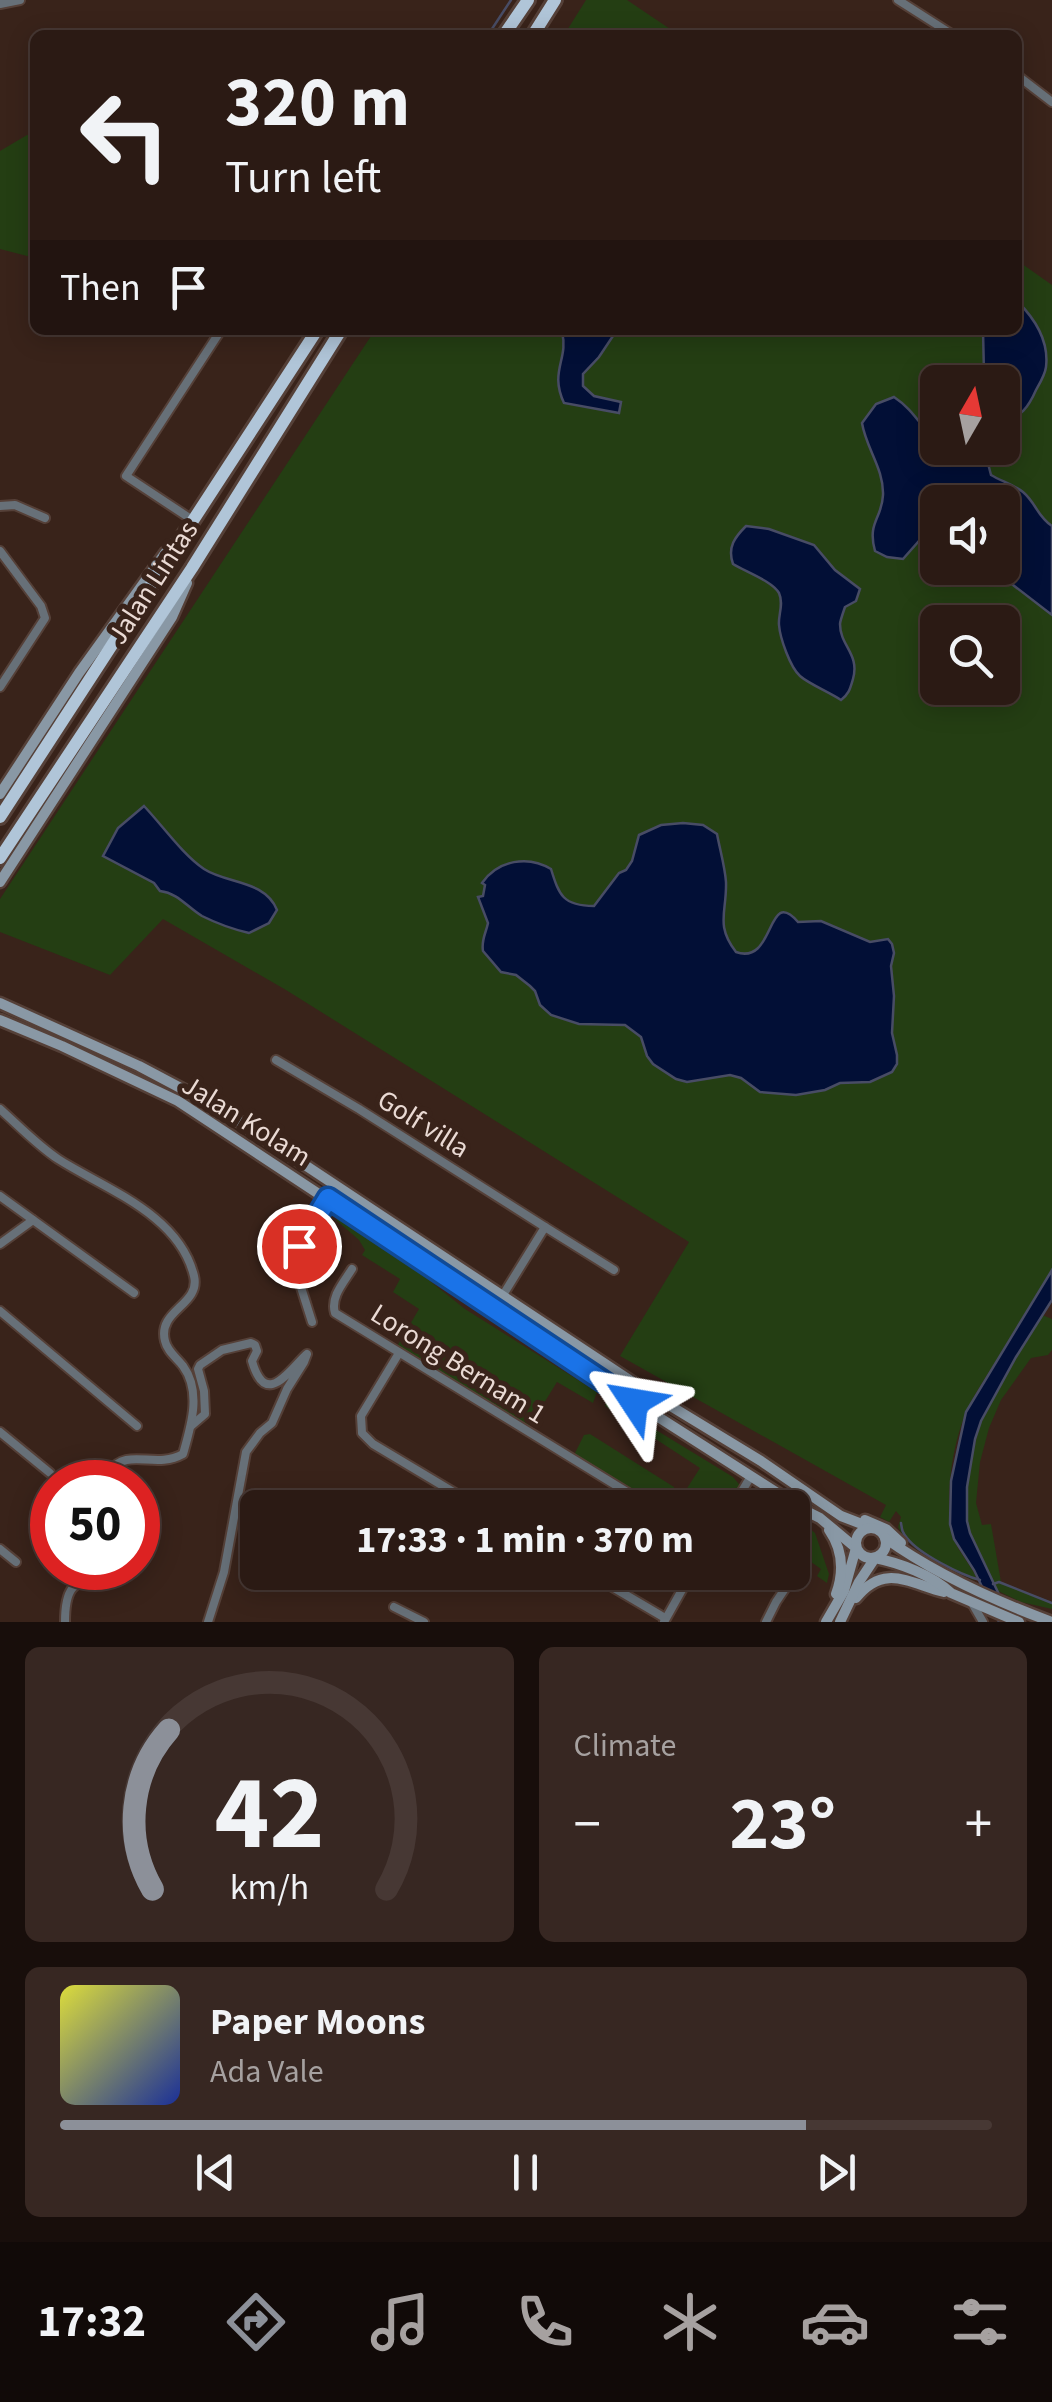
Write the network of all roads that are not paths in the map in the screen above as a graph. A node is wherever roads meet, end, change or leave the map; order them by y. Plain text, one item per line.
1 (20, 0) edge
2 (528, 0) edge
3 (556, 0) edge
4 (898, 0) edge
5 (0, 4) edge
6 (507, 30) edge
7 (536, 30) edge
8 (944, 30) edge
9 (1022, 79) edge
10 (1052, 102) edge
11 (218, 335) edge
12 (315, 335) edge
13 (338, 335) edge
14 (0, 506) edge
15 (44, 518) dead end
16 (193, 523) junction
17 (0, 551) edge
18 (192, 568) junction
19 (0, 686) edge
20 (0, 794) edge
21 (0, 818) edge
22 (0, 858) edge
23 (0, 882) edge
24 (0, 1002) edge
25 (0, 1020) edge
26 (276, 1060) dead end
27 (0, 1110) edge
28 (0, 1196) edge
29 (328, 1198) junction
30 (33, 1220) junction
31 (546, 1227) junction
32 (0, 1244) edge
33 (449, 1260) junction
34 (352, 1269) dead end
35 (614, 1270) dead end
36 (451, 1281) junction
37 (134, 1293) dead end
38 (503, 1295) junction
39 (0, 1311) edge
40 (312, 1322) dead end
41 (398, 1353) junction
42 (137, 1426) dead end
43 (190, 1426) junction
44 (0, 1432) edge
45 (33, 1460) edge
46 (120, 1460) edge
47 (157, 1460) edge
48 (160, 1460) edge
49 (751, 1476) junction
50 (450, 1490) edge
51 (623, 1490) edge
52 (743, 1490) edge
53 (773, 1490) edge
54 (831, 1508) junction
55 (810, 1513) edge
56 (810, 1515) edge
57 (872, 1528) junction
58 (885, 1538) junction
59 (856, 1548) junction
60 (0, 1549) edge
61 (874, 1558) junction
62 (16, 1562) dead end
63 (925, 1562) junction
64 (70, 1590) edge
65 (616, 1590) edge
66 (682, 1590) edge
67 (784, 1590) edge
68 (951, 1593) junction
69 (972, 1603) junction
70 (834, 1605) junction
71 (394, 1607) dead end
72 (842, 1618) edge
73 (664, 1620) edge
74 (1017, 1621) edge
75 (64, 1622) edge
76 (208, 1622) edge
77 (424, 1622) edge
78 (766, 1622) edge
79 (826, 1622) edge
80 (983, 1622) edge
81 (1052, 1622) edge

1 - 5 street
2 - 6 highway
3 - 7 highway
4 - 8 street
9 - 10 street
11 - 16 street
12 - 16 highway, Jalan Lintas
13 - 18 highway, Jalan Lintas
14 - 15 street
16 - 20 main road, Jalan Lintas
16 - 21 highway, Jalan Lintas
17 - 19 street
18 - 22 highway, Jalan Lintas
18 - 23 main road
24 - 33 main road, Jalan Kolam
25 - 29 main road, Jalan Kolam
26 - 31 street, Golf villa
27 - 43 street
28 - 30 street
29 - 36 main road, Jalan Kolam
29 - 40 street
30 - 32 street
30 - 37 street
31 - 35 street, Golf villa
31 - 38 street
33 - 36 main road
33 - 38 main road, Jalan Kolam
34 - 41 street, Lorong Bernam 1
36 - 49 main road, Jalan Kolam
38 - 54 main road, Jalan Kolam
39 - 42 street
41 - 50 street
41 - 51 street, Lorong Bernam 1
43 - 48 street
43 - 76 street
44 - 45 street
46 - 47 street
49 - 52 street
49 - 53 main road, Jalan Kolam
54 - 57 main road, Jalan Kolam
54 - 63 main road, Jalan Kolam
55 - 59 main road, Jalan Kolam
56 - 70 main road
57 - 58 main road
57 - 59 main road
58 - 61 main road
58 - 63 main road, Jalan Kolam
59 - 61 main road
59 - 70 main road
60 - 62 street
61 - 68 main road
61 - 72 main road
63 - 81 main road, Jalan Kolam
64 - 75 street
65 - 73 street
66 - 73 street
67 - 78 street
68 - 69 main road
68 - 72 main road
69 - 74 main road
69 - 80 street
70 - 79 main road
71 - 77 street

